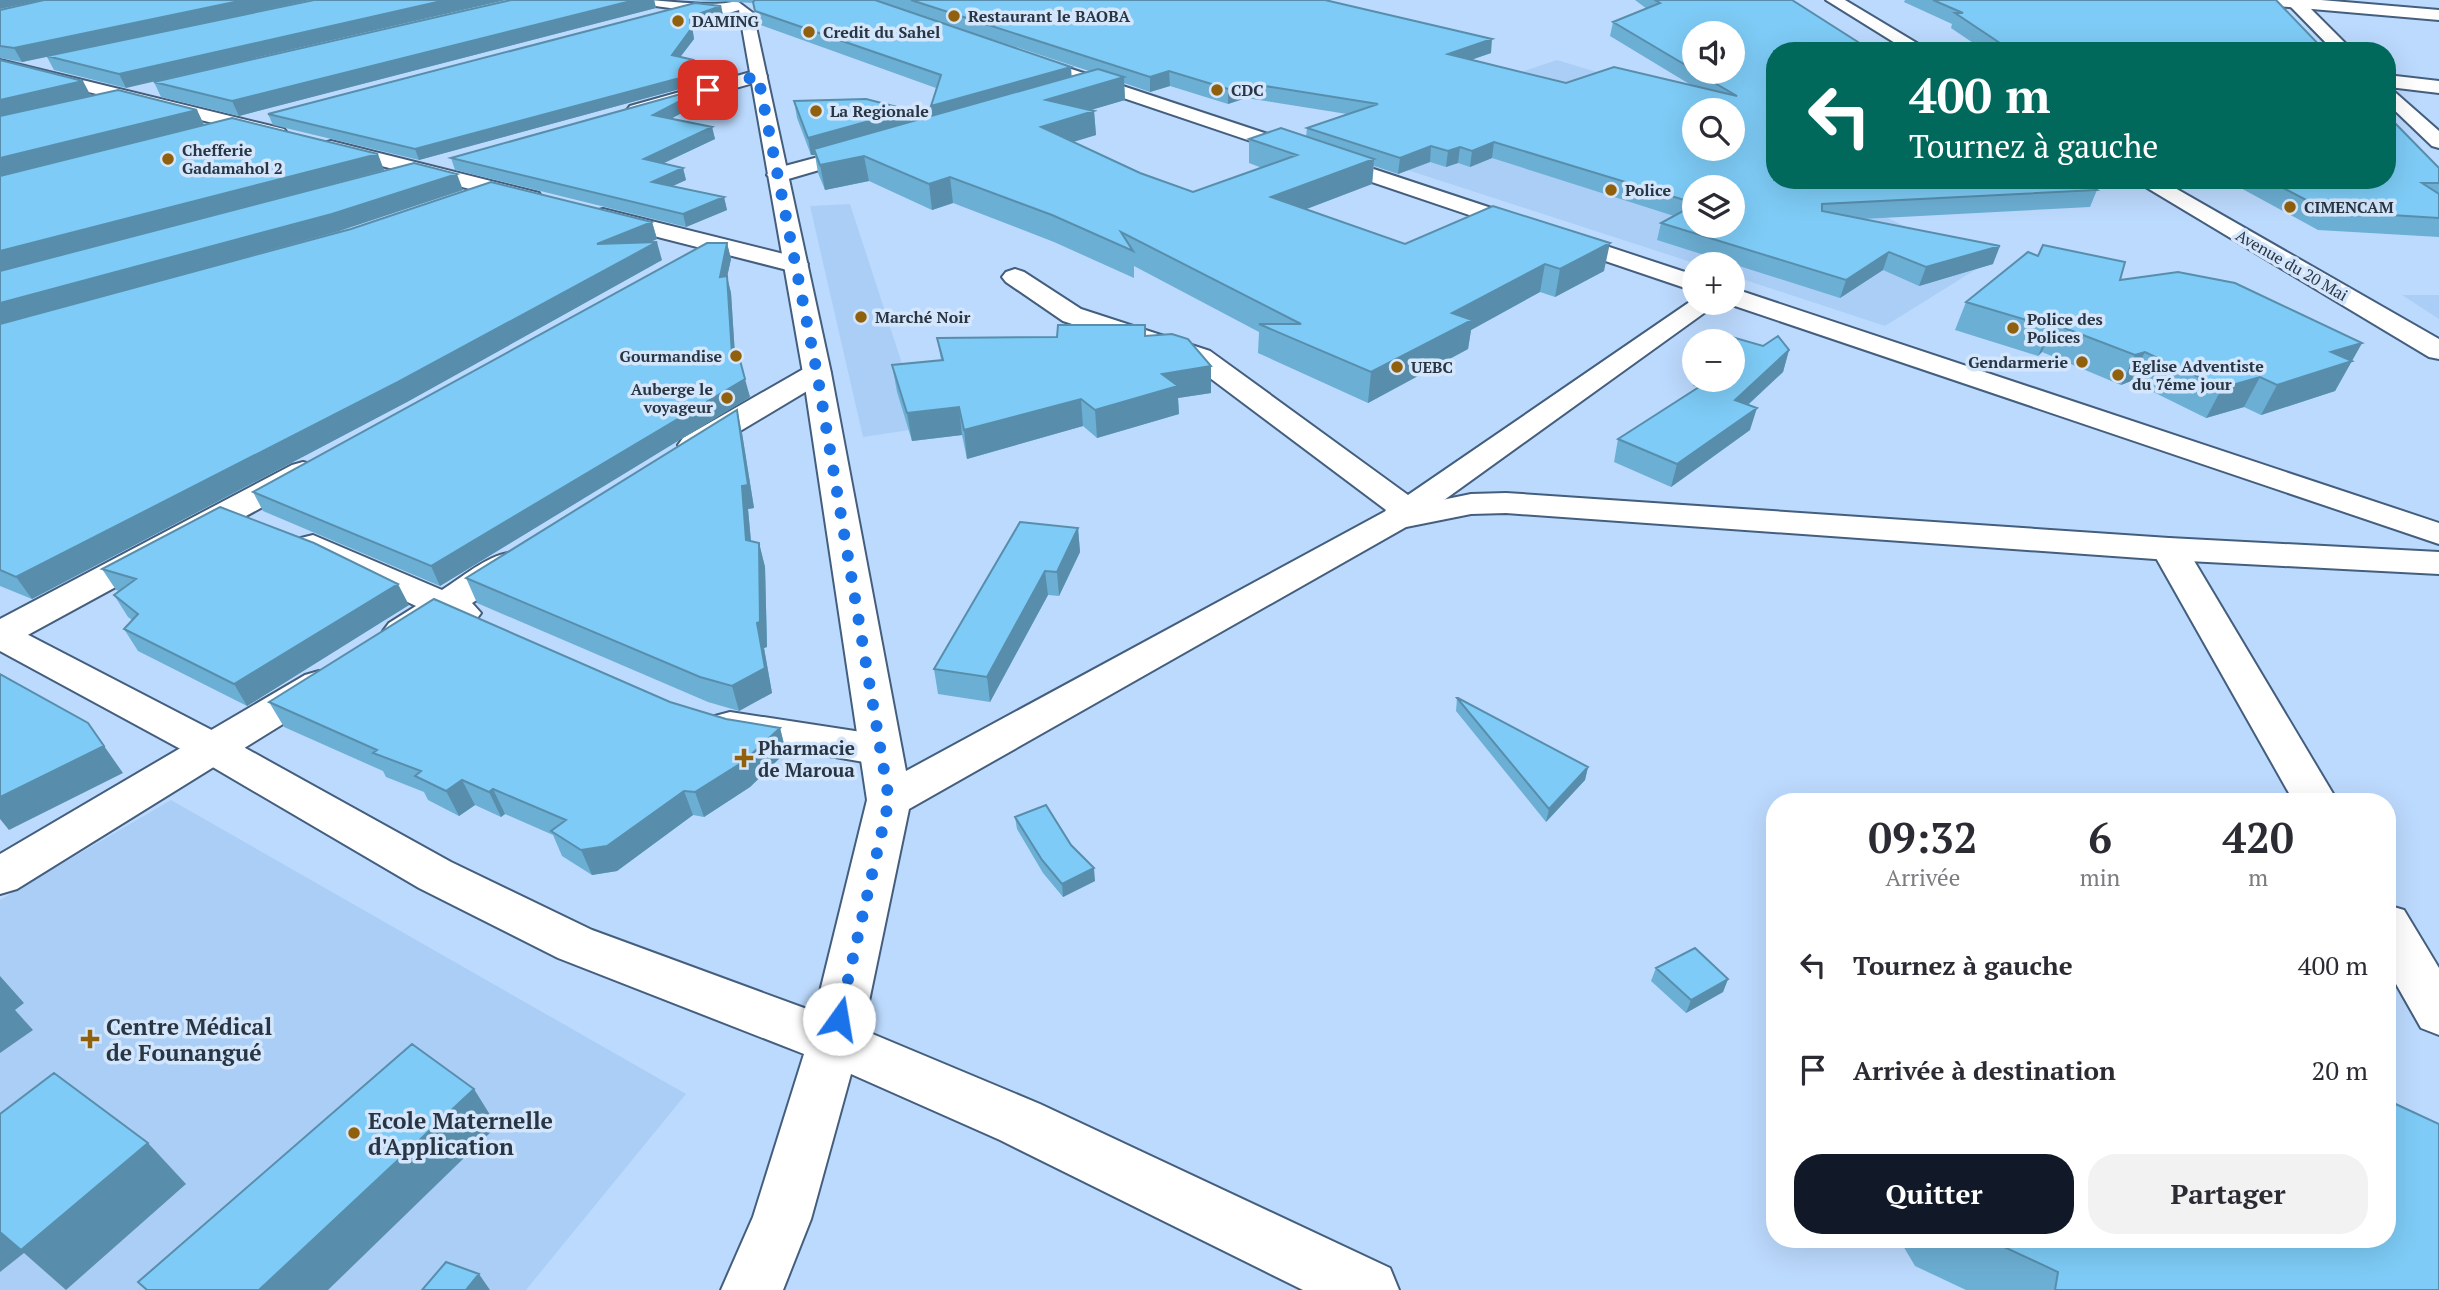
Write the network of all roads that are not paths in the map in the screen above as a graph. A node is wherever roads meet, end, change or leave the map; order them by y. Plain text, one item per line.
1 (1833, 0) edge
2 (2266, 0) edge
3 (2295, 2) junction
4 (647, 10) edge
5 (2439, 15) edge
6 (1905, 42) edge
7 (2335, 42) edge
8 (1006, 52) edge
9 (60, 61) edge
10 (7, 69) edge
11 (758, 76) junction
12 (2396, 82) edge
13 (1097, 83) junction
14 (169, 87) edge
15 (2439, 87) edge
16 (1059, 95) edge
17 (129, 97) junction
18 (2396, 101) edge
19 (90, 106) edge
20 (284, 114) edge
21 (620, 115) edge
22 (243, 124) junction
23 (204, 134) edge
24 (2439, 142) edge
25 (892, 144) edge
26 (459, 159) edge
27 (419, 170) junction
28 (778, 175) junction
29 (380, 181) edge
30 (497, 189) junction
31 (2160, 189) edge
32 (460, 202) edge
33 (554, 204) edge
34 (580, 210) edge
35 (716, 244) junction
36 (680, 264) edge
37 (795, 264) junction
38 (1015, 277) dead end
39 (1682, 279) edge
40 (1745, 300) edge
41 (1688, 315) edge
42 (2439, 351) edge
43 (817, 373) junction
44 (324, 461) edge
45 (668, 462) edge
46 (230, 512) junction
47 (1402, 514) junction
48 (2439, 534) edge
49 (539, 545) edge
50 (2169, 549) junction
51 (2439, 563) edge
52 (445, 605) junction
53 (488, 626) edge
54 (0, 635) edge
55 (375, 648) edge
56 (341, 670) edge
57 (693, 714) edge
58 (214, 749) junction
59 (881, 750) junction
60 (2311, 793) edge
61 (889, 800) junction
62 (0, 876) edge
63 (2396, 939) edge
64 (2439, 1013) edge
65 (834, 1042) junction
66 (752, 1290) edge
67 (1368, 1290) edge

1 - 6 main road
2 - 3 main road
3 - 5 main road
3 - 7 main road
4 - 11 main road
8 - 13 main road
9 - 10 main road
10 - 17 main road
11 - 21 main road
11 - 28 main road
12 - 15 main road
13 - 16 main road
13 - 39 main road
14 - 17 main road
17 - 19 main road
17 - 22 main road
18 - 24 main road
20 - 22 main road
22 - 23 main road
22 - 27 main road
25 - 28 main road
26 - 27 main road
27 - 29 main road
27 - 30 main road
28 - 37 main road
30 - 32 main road
30 - 33 main road
31 - 42 main road, Avenue du 20 Mai
34 - 35 main road
35 - 36 main road
35 - 37 main road
37 - 43 main road
38 - 47 main road
40 - 48 main road
41 - 47 main road
43 - 45 main road
43 - 59 main road
44 - 46 main road
46 - 52 main road
46 - 54 main road
47 - 50 main road
47 - 61 main road
49 - 52 main road
50 - 51 main road
50 - 60 main road
52 - 53 main road
52 - 55 main road
54 - 58 main road
56 - 58 main road
57 - 59 main road
58 - 62 main road
58 - 65 main road
59 - 61 main road
61 - 65 main road
63 - 64 main road
65 - 66 main road
65 - 67 main road

